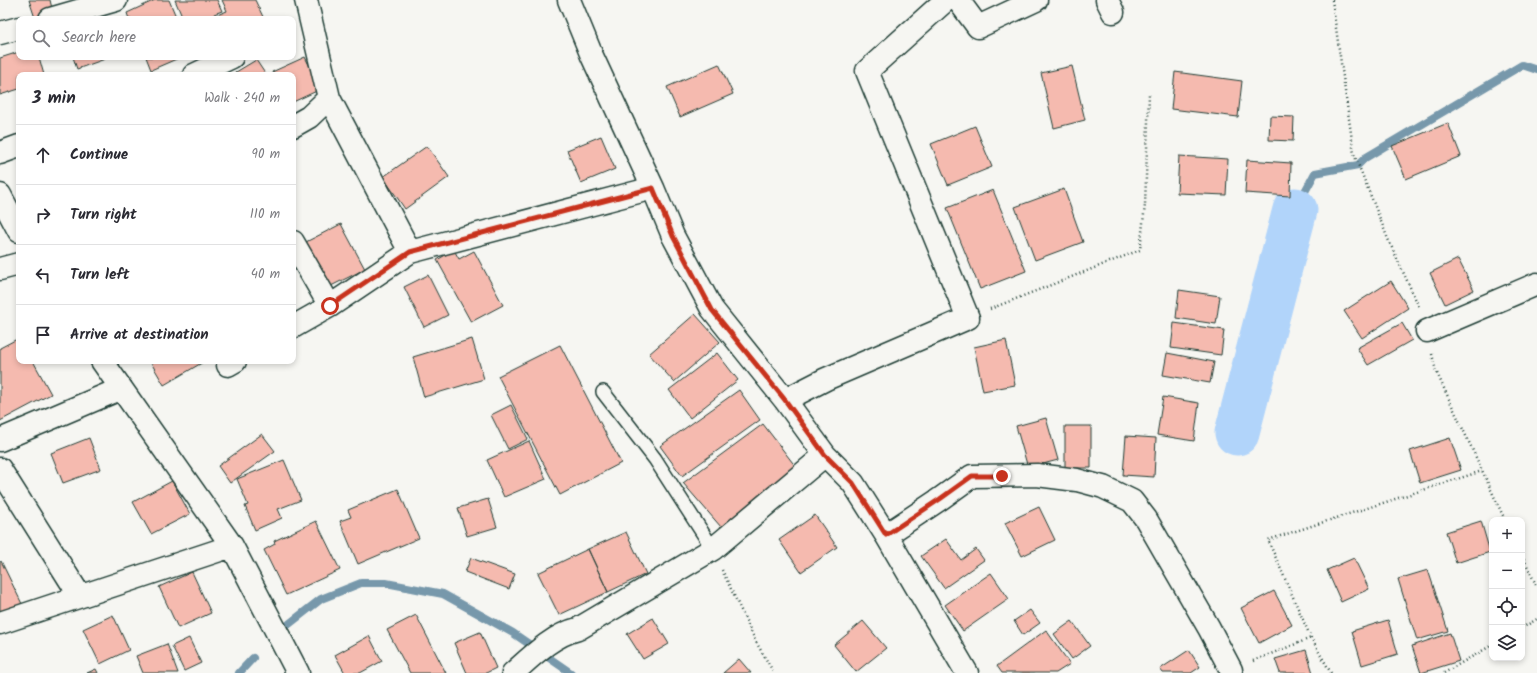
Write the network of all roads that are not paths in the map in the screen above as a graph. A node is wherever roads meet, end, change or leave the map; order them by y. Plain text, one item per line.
1 (116, 0) edge
2 (570, 0) edge
3 (946, 0) edge
4 (958, 0) edge
5 (1036, 0) edge
6 (302, 8) edge
7 (60, 16) edge
8 (16, 29) edge
9 (0, 33) edge
10 (226, 60) edge
11 (200, 72) edge
12 (329, 98) junction
13 (296, 124) edge
14 (16, 147) edge
15 (0, 153) edge
16 (653, 188) junction
17 (0, 194) edge
18 (16, 225) edge
19 (296, 247) edge
20 (410, 252) junction
21 (16, 265) edge
22 (0, 269) edge
23 (1537, 284) edge
24 (330, 306) junction
25 (296, 325) edge
26 (1427, 331) road end
27 (104, 364) edge
28 (120, 389) junction
29 (603, 392) dead end
30 (785, 400) junction
31 (0, 440) edge
32 (825, 455) junction
33 (0, 469) edge
34 (886, 535) junction
35 (232, 546) junction
36 (713, 549) junction
37 (80, 596) junction
38 (0, 623) edge
39 (1231, 670) road end
40 (298, 673) edge
41 (513, 673) edge
42 (967, 673) edge

1 - 7 street
2 - 16 street
3 - 30 street
4 - 5 street
6 - 12 street
8 - 9 street
10 - 11 street
12 - 13 street
12 - 20 street
14 - 15 street
16 - 20 street
16 - 30 street
17 - 18 street
19 - 24 street
20 - 24 street
21 - 22 street
23 - 26 street
24 - 25 street
27 - 28 street
28 - 31 street
28 - 35 street
29 - 36 lane
30 - 32 street
32 - 34 street
32 - 36 street
33 - 37 street
34 - 39 street
34 - 42 street
35 - 37 street
35 - 40 street
36 - 41 street
37 - 38 street

